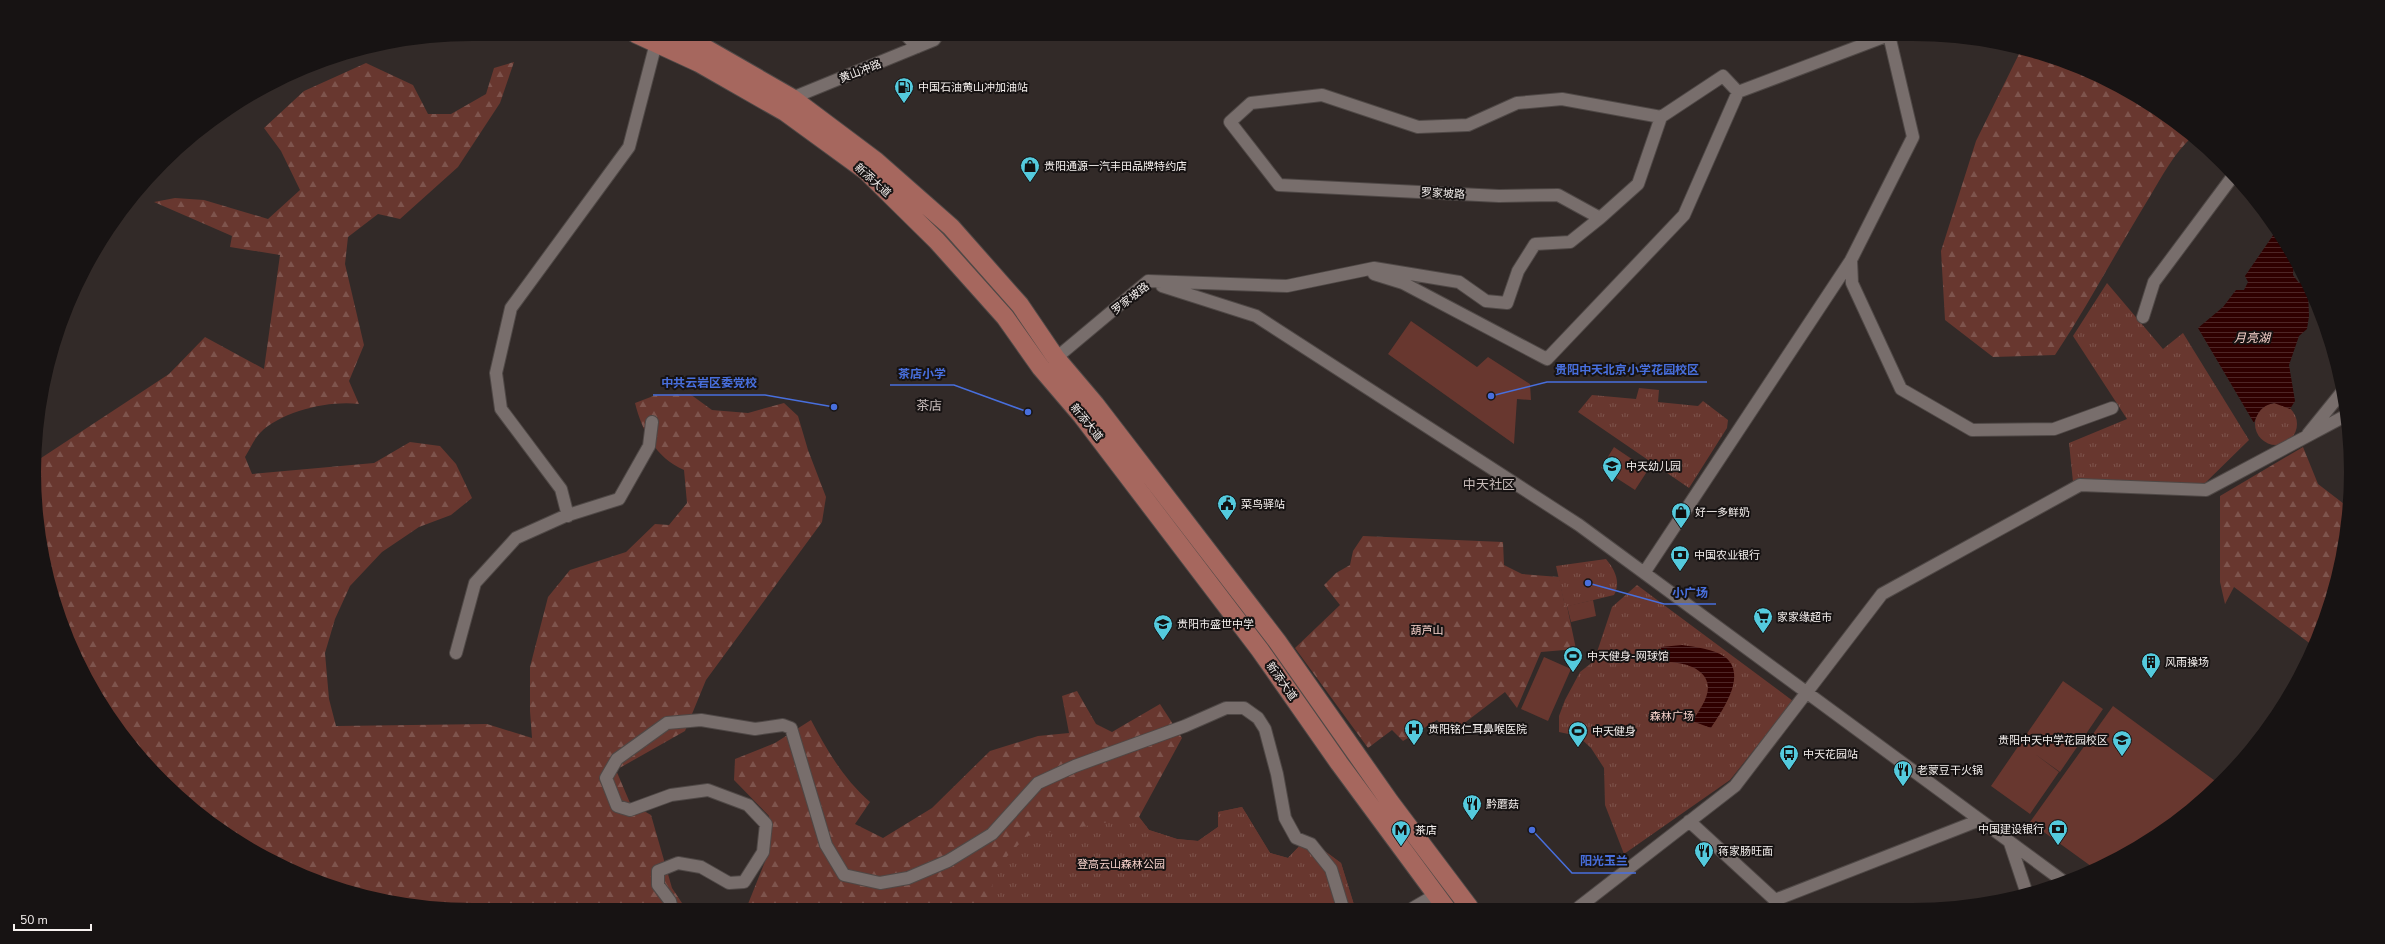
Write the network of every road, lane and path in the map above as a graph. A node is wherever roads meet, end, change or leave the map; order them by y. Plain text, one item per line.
1 (650, 41) edge
2 (690, 41) edge
3 (911, 41) edge
4 (932, 41) edge
5 (1876, 41) edge
6 (1890, 41) edge
7 (656, 44) junction
8 (917, 48) junction
9 (1738, 92) junction
10 (788, 105) junction
11 (1661, 117) junction
12 (2230, 180) edge
13 (1600, 218) junction
14 (1851, 260) junction
15 (1363, 270) junction
16 (1148, 281) junction
17 (2143, 317) dead end
18 (1056, 358) junction
19 (2337, 398) edge
20 (2112, 408) dead end
21 (2340, 419) edge
22 (652, 422) dead end
23 (2304, 438) junction
24 (568, 516) junction
25 (1644, 573) junction
26 (456, 653) dead end
27 (1806, 692) junction
28 (1980, 820) junction
29 (1689, 822) junction
30 (2010, 843) junction
31 (2057, 878) edge
32 (2025, 888) edge
33 (1442, 901) edge
34 (670, 903) edge
35 (1341, 903) edge
36 (1465, 903) edge
37 (1584, 903) edge
38 (1776, 903) edge

1 - 7 main road, 新添大道
2 - 10 main road, 新添大道
3 - 8 street
4 - 8 street, 黄山冲路
5 - 9 street
6 - 14 street
7 - 10 main road, 新添大道
7 - 24 street
8 - 10 street, 黄山冲路
9 - 11 street
9 - 15 street
10 - 18 main road, 新添大道
10 - 33 main road, 新添大道
11 - 13 street
11 - 13 street, 罗家坡路
12 - 17 street
13 - 15 street, 罗家坡路
14 - 20 street
14 - 25 street
15 - 16 street, 罗家坡路
16 - 18 street, 罗家坡路
16 - 25 street
18 - 36 main road, 新添大道
19 - 23 street
21 - 23 street
22 - 24 street
23 - 27 street
24 - 26 street
25 - 27 street
27 - 28 street
27 - 29 street
28 - 30 street
28 - 38 street
29 - 37 street
29 - 38 street
30 - 31 street
30 - 32 street
34 - 35 street

